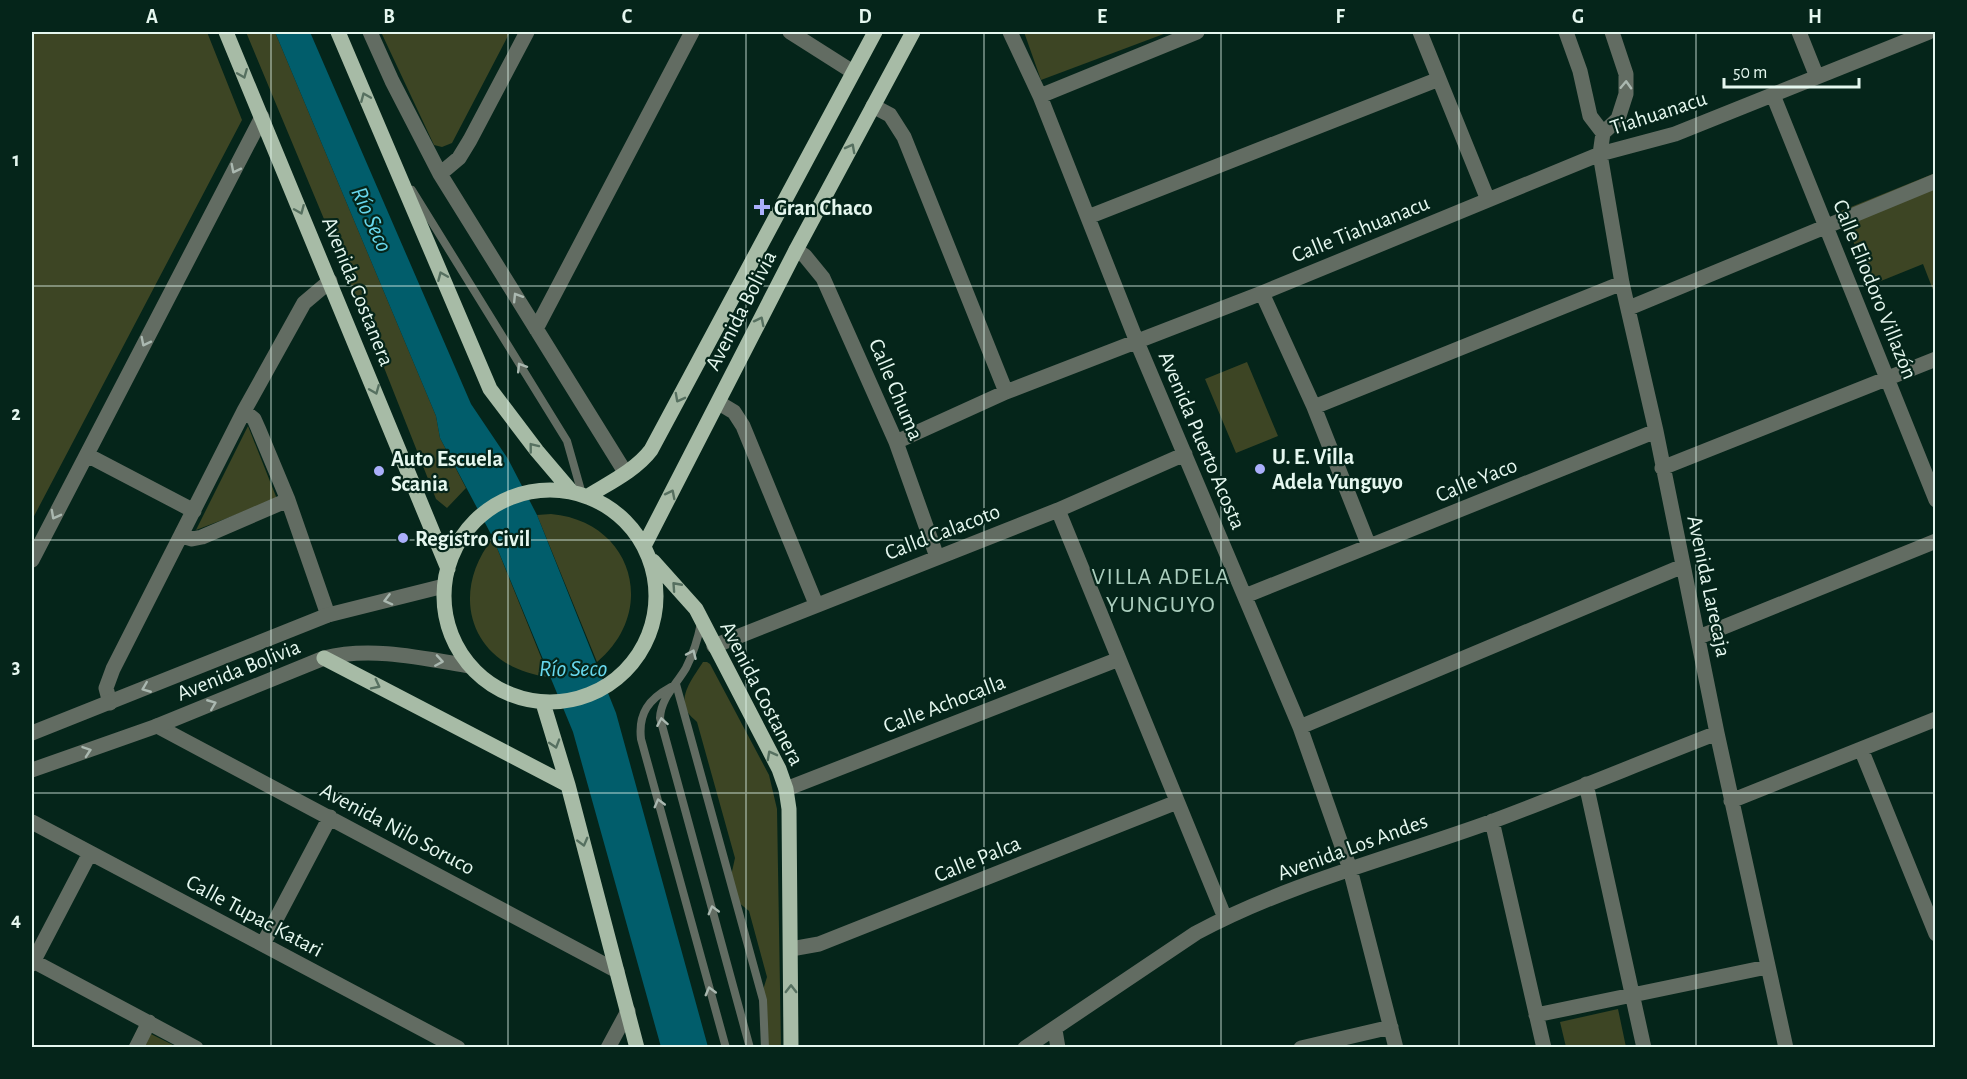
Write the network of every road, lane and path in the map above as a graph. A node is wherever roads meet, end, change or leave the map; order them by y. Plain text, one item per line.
1 (226, 32) edge
2 (338, 32) edge
3 (370, 32) edge
4 (527, 32) edge
5 (692, 32) edge
6 (790, 32) edge
7 (874, 32) edge
8 (913, 32) edge
9 (1010, 32) edge
10 (1197, 32) edge
11 (1420, 32) edge
12 (1566, 32) edge
13 (1612, 32) edge
14 (1798, 32) edge
15 (1929, 32) edge
16 (853, 72) junction
17 (1817, 77) junction
18 (1439, 79) junction
19 (1773, 95) junction
20 (1040, 96) junction
21 (873, 106) junction
22 (262, 117) junction
23 (1602, 133) junction
24 (1600, 154) junction
25 (391, 157) junction
26 (441, 174) junction
27 (1935, 181) edge
28 (1488, 200) junction
29 (1088, 217) junction
30 (1826, 226) junction
31 (796, 250) junction
32 (330, 281) junction
33 (1622, 283) junction
34 (1262, 293) junction
35 (1629, 308) junction
36 (536, 329) junction
37 (1137, 342) junction
38 (1935, 359) edge
39 (1888, 378) junction
40 (1006, 392) junction
41 (718, 403) junction
42 (1314, 407) junction
43 (244, 411) junction
44 (1656, 431) junction
45 (897, 442) junction
46 (87, 454) junction
47 (1185, 454) junction
48 (1662, 468) junction
49 (625, 472) junction
50 (580, 494) junction
51 (288, 500) junction
52 (1935, 500) edge
53 (194, 510) junction
54 (1058, 510) junction
55 (182, 536) junction
56 (1935, 540) edge
57 (1369, 546) junction
58 (647, 552) junction
59 (938, 557) junction
60 (32, 560) edge
61 (1683, 566) junction
62 (448, 569) junction
63 (444, 586) junction
64 (1245, 596) junction
65 (816, 604) junction
66 (328, 615) junction
67 (702, 621) junction
68 (1699, 637) junction
69 (714, 646) junction
70 (324, 658) junction
71 (1119, 659) junction
72 (469, 666) junction
73 (676, 684) junction
74 (110, 703) junction
75 (543, 703) junction
76 (1935, 718) edge
77 (158, 726) junction
78 (1300, 727) junction
79 (32, 733) edge
80 (1717, 733) junction
81 (1861, 749) junction
82 (32, 770) edge
83 (1586, 784) junction
84 (568, 785) junction
85 (786, 789) junction
86 (1731, 801) junction
87 (1178, 802) junction
88 (330, 817) junction
89 (1492, 821) junction
90 (32, 822) edge
91 (90, 853) junction
92 (1350, 869) junction
93 (1225, 918) junction
94 (1935, 934) edge
95 (263, 944) junction
96 (791, 949) junction
97 (32, 962) edge
98 (1767, 967) junction
99 (617, 971) junction
100 (1633, 995) junction
101 (628, 1011) junction
102 (1536, 1015) junction
103 (148, 1022) junction
104 (1391, 1027) junction
105 (1055, 1030) junction
106 (136, 1047) edge
107 (196, 1047) edge
108 (456, 1047) edge
109 (608, 1047) edge
110 (637, 1047) edge
111 (726, 1047) edge
112 (750, 1047) edge
113 (765, 1047) edge
114 (791, 1047) edge
115 (1025, 1047) edge
116 (1058, 1047) edge
117 (1301, 1047) edge
118 (1396, 1047) edge
119 (1545, 1047) edge
120 (1644, 1047) edge
121 (1786, 1047) edge

1 -> 22 main road, Avenida Costanera
25 -> 2 main road
3 - 26 street
4 - 26 street
5 - 36 street
6 - 16 street
7 - 16 main road, Avenida Bolivia
8 - 21 main road, Avenida Bolivia
9 - 20 street, Avenida Puerto Acosta
10 - 20 street
11 - 18 street
12 - 23 street
23 -> 13 street
14 - 17 street
15 - 17 street, Tiahuanacu
16 -> 49 main road, Avenida Bolivia
17 - 19 street, Tiahuanacu
18 - 28 street
18 - 29 street
19 - 24 street, Tiahuanacu
19 - 30 street, Calle Eliodoro Villazón
20 - 29 street, Avenida Puerto Acosta
31 -> 21 main road, Avenida Bolivia
21 - 40 street
22 -> 32 main road, Avenida Costanera
22 -> 46 street
23 - 24 street, Avenida Larecaja
24 - 28 street, Calle Tiahuanacu
24 - 33 street, Avenida Larecaja
50 -> 25 lane
50 -> 25 main road
36 -> 26 street
27 - 30 street
28 - 34 street, Calle Tiahuanacu
29 - 37 street, Avenida Puerto Acosta
30 - 35 street
30 - 39 street, Calle Eliodoro Villazón
41 -> 31 main road, Avenida Bolivia
31 - 45 street, Calle Chuma
32 - 43 street
32 -> 62 main road, Avenida Costanera
33 - 35 street, Avenida Larecaja
33 - 42 street
34 - 37 street, Calle Tiahuanacu
34 - 42 street
35 - 44 street, Avenida Larecaja
36 - 49 street
37 - 40 street, Calle Tiahuanacu
37 - 47 street, Avenida Puerto Acosta
38 - 39 street
39 - 48 street
39 - 52 street, Calle Eliodoro Villazón
40 - 45 street, Calle Tiahuanacu
58 -> 41 main road, Avenida Bolivia
41 - 65 street
42 - 57 street
43 - 51 street
43 - 53 street
44 - 48 street, Avenida Larecaja
44 - 57 street, Calle Yaco
45 - 59 street, Calle Chuma
46 - 53 street
46 -> 60 street
47 - 54 street, Calld Calacoto
47 - 64 street, Avenida Puerto Acosta
48 - 61 street, Avenida Larecaja
49 - 50 main road, Avenida Bolivia
50 - 58 main road
50 - 62 main road
51 - 55 street
51 - 66 street
53 - 55 street
54 - 59 street, Calld Calacoto
54 - 71 street
55 - 74 street
56 - 68 street
57 - 64 street, Calle Yaco
67 -> 58 main road, Avenida Costanera
58 - 75 main road
59 - 65 street, Calld Calacoto
61 - 68 street, Avenida Larecaja
61 - 78 street
62 - 63 main road
63 -> 66 street, Avenida Bolivia
63 - 72 main road
64 - 78 street, Avenida Puerto Acosta
65 - 69 street, Calld Calacoto
66 -> 74 street, Avenida Bolivia
67 - 69 main road, Avenida Costanera
73 -> 67 lane
68 - 80 street, Avenida Larecaja
85 -> 69 main road, Avenida Costanera
70 -> 72 street, Avenida Bolivia
77 -> 70 street, Avenida Bolivia
70 -> 84 main road
71 - 85 street, Calle Achocalla
71 - 87 street
72 - 75 main road
111 -> 73 lane
112 -> 73 lane
73 - 113 lane
74 - 79 street, Avenida Bolivia
75 -> 84 main road
76 - 81 street
82 -> 77 street, Avenida Bolivia
77 - 88 street, Avenida Nilo Soruco
78 - 92 street, Avenida Puerto Acosta
80 - 83 street, Avenida Los Andes
80 - 86 street, Avenida Larecaja
81 - 86 street
81 - 94 street
83 - 89 street, Avenida Los Andes
83 - 100 street
84 -> 99 main road
85 - 96 main road, Avenida Costanera
86 - 98 street, Avenida Larecaja
87 - 93 street
87 - 96 street, Calle Palca
88 - 95 street
88 - 99 street, Avenida Nilo Soruco
89 - 92 street, Avenida Los Andes
89 - 102 street
90 - 91 street, Calle Tupac Katari
91 - 95 street, Calle Tupac Katari
91 - 97 street
92 - 93 street, Avenida Los Andes
92 - 104 street, Avenida Puerto Acosta
93 - 105 street, Avenida Los Andes
95 - 108 street, Calle Tupac Katari
114 -> 96 main road, Avenida Costanera
97 - 103 street
98 - 100 street
98 - 121 street, Avenida Larecaja
99 - 101 main road
100 - 102 street
100 - 120 street
101 - 109 street
101 - 110 main road
102 - 119 street
103 - 106 street
103 - 107 street
104 - 117 street
104 - 118 street, Avenida Puerto Acosta
105 - 115 street, Avenida Los Andes
105 - 116 street

